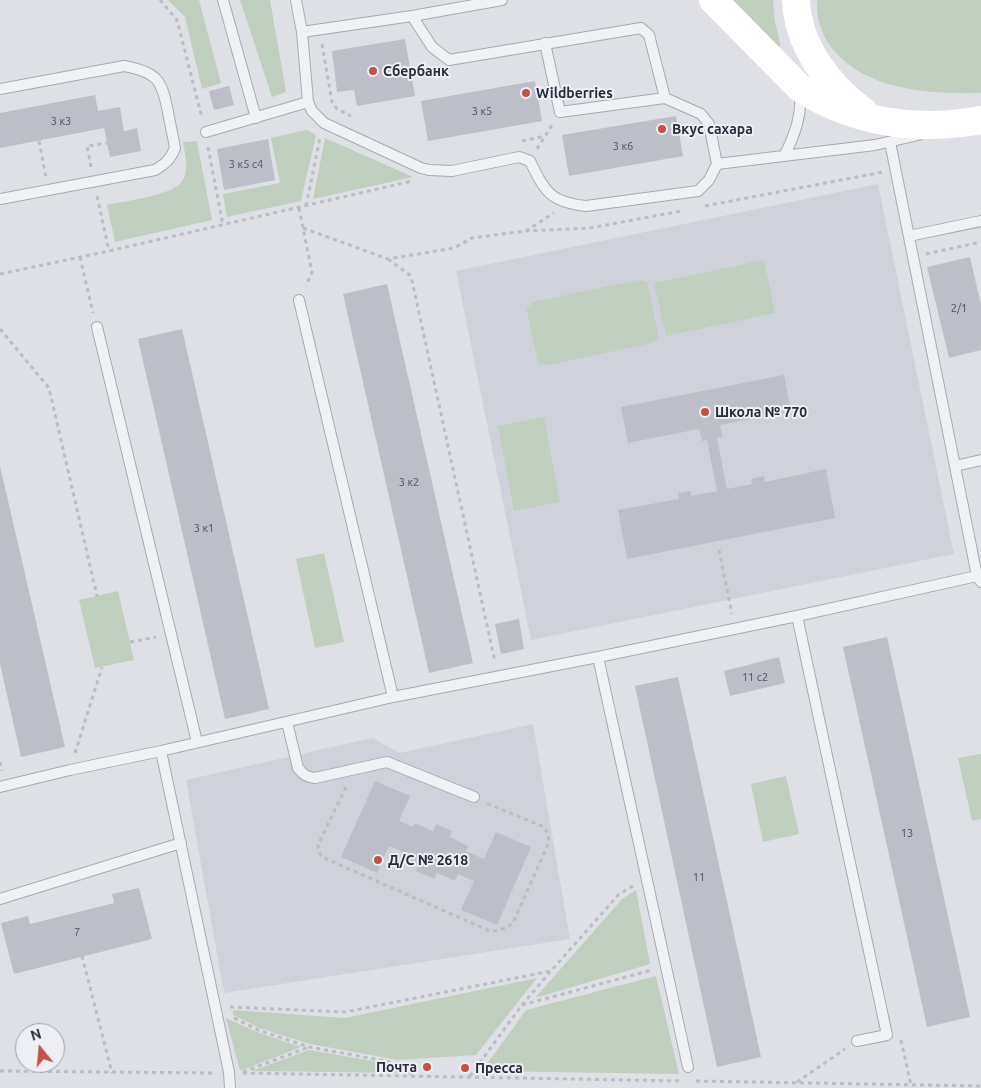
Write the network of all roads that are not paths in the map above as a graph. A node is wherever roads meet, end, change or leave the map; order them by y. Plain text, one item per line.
1 (223, 0) edge
2 (296, 0) edge
3 (502, 0) edge
4 (713, 0) edge
5 (796, 0) edge
6 (412, 16) junction
7 (302, 32) junction
8 (545, 43) junction
9 (800, 88) junction
10 (0, 89) edge
11 (665, 98) junction
12 (308, 102) junction
13 (256, 118) junction
14 (971, 122) edge
15 (884, 130) junction
16 (206, 132) road end
17 (784, 156) junction
18 (717, 164) junction
19 (0, 199) edge
20 (981, 221) edge
21 (909, 236) junction
22 (299, 300) road end
23 (97, 327) road end
24 (981, 460) edge
25 (955, 466) junction
26 (979, 579) edge
27 (797, 616) junction
28 (598, 657) junction
29 (393, 697) junction
30 (287, 722) junction
31 (197, 742) junction
32 (161, 751) junction
33 (0, 788) edge
34 (474, 798) road end
35 (181, 843) junction
36 (0, 900) edge
37 (857, 1041) dead end
38 (688, 1067) dead end
39 (230, 1088) edge

1 - 13 lane
2 - 7 lane
3 - 6 lane
4 - 9 main road
5 - 15 main road
6 - 7 lane
6 - 8 lane
7 - 12 lane
8 - 11 lane
8 - 11 lane
9 - 15 main road
9 - 17 lane
10 - 19 lane
11 - 18 lane
12 - 13 lane
12 - 18 lane
13 - 16 lane
14 - 15 main road
15 - 17 lane
15 - 21 lane
17 - 18 lane
20 - 21 lane
21 - 25 lane
22 - 29 lane
23 - 31 lane
24 - 25 lane
25 - 26 lane
26 - 27 lane
27 - 28 lane
27 - 37 lane
28 - 29 lane
28 - 38 lane
29 - 30 lane
30 - 31 lane
30 - 34 lane
31 - 32 lane
32 - 33 lane
32 - 35 lane
35 - 36 lane
35 - 39 lane

